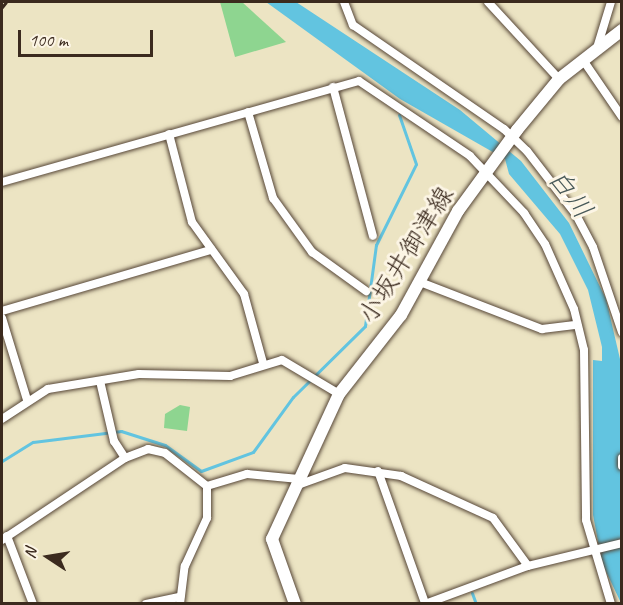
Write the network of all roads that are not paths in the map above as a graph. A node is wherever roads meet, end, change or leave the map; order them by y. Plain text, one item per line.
1 (344, 2) edge
2 (488, 2) edge
3 (611, 2) edge
4 (621, 30) edge
5 (597, 49) junction
6 (583, 60) junction
7 (559, 80) junction
8 (333, 87) junction
9 (248, 112) junction
10 (621, 117) edge
11 (169, 134) junction
12 (511, 139) junction
13 (487, 170) junction
14 (2, 182) edge
15 (373, 236) dead end
16 (211, 250) junction
17 (420, 282) junction
18 (366, 291) dead end
19 (2, 311) edge
20 (2, 318) edge
21 (578, 325) junction
22 (621, 332) edge
23 (263, 363) junction
24 (100, 381) junction
25 (339, 394) junction
26 (27, 400) junction
27 (2, 419) edge
28 (125, 458) junction
29 (621, 458) edge
30 (621, 466) edge
31 (378, 471) junction
32 (297, 482) junction
33 (207, 486) junction
34 (4, 538) edge
35 (621, 543) edge
36 (594, 550) junction
37 (528, 566) junction
38 (180, 600) edge
39 (33, 603) edge
40 (146, 603) edge
41 (295, 603) edge
42 (425, 603) edge
43 (611, 603) edge

1 - 12 street
2 - 7 street
3 - 5 street
4 - 5 main road, 小坂井御津線
5 - 6 main road, 小坂井御津線
6 - 7 main road, 小坂井御津線
6 - 10 street
7 - 12 main road, 小坂井御津線
8 - 9 street
8 - 13 street
8 - 15 street
9 - 11 street
9 - 18 street
11 - 14 street
11 - 16 street
12 - 13 main road, 小坂井御津線
12 - 22 street
13 - 17 main road, 小坂井御津線
13 - 21 street
16 - 19 street
16 - 23 street
17 - 21 street
17 - 25 main road, 小坂井御津線
20 - 26 street
21 - 36 street
23 - 24 street
23 - 25 street
24 - 26 street
24 - 28 street
25 - 32 main road, 小坂井御津線
26 - 27 street
28 - 33 street
28 - 34 street
29 - 30 street
31 - 32 street
31 - 37 street
31 - 42 street
32 - 33 street
32 - 41 main road, 小坂井御津線
33 - 38 street
34 - 39 street
35 - 36 street
36 - 37 street
36 - 43 street
37 - 42 street
38 - 40 street

